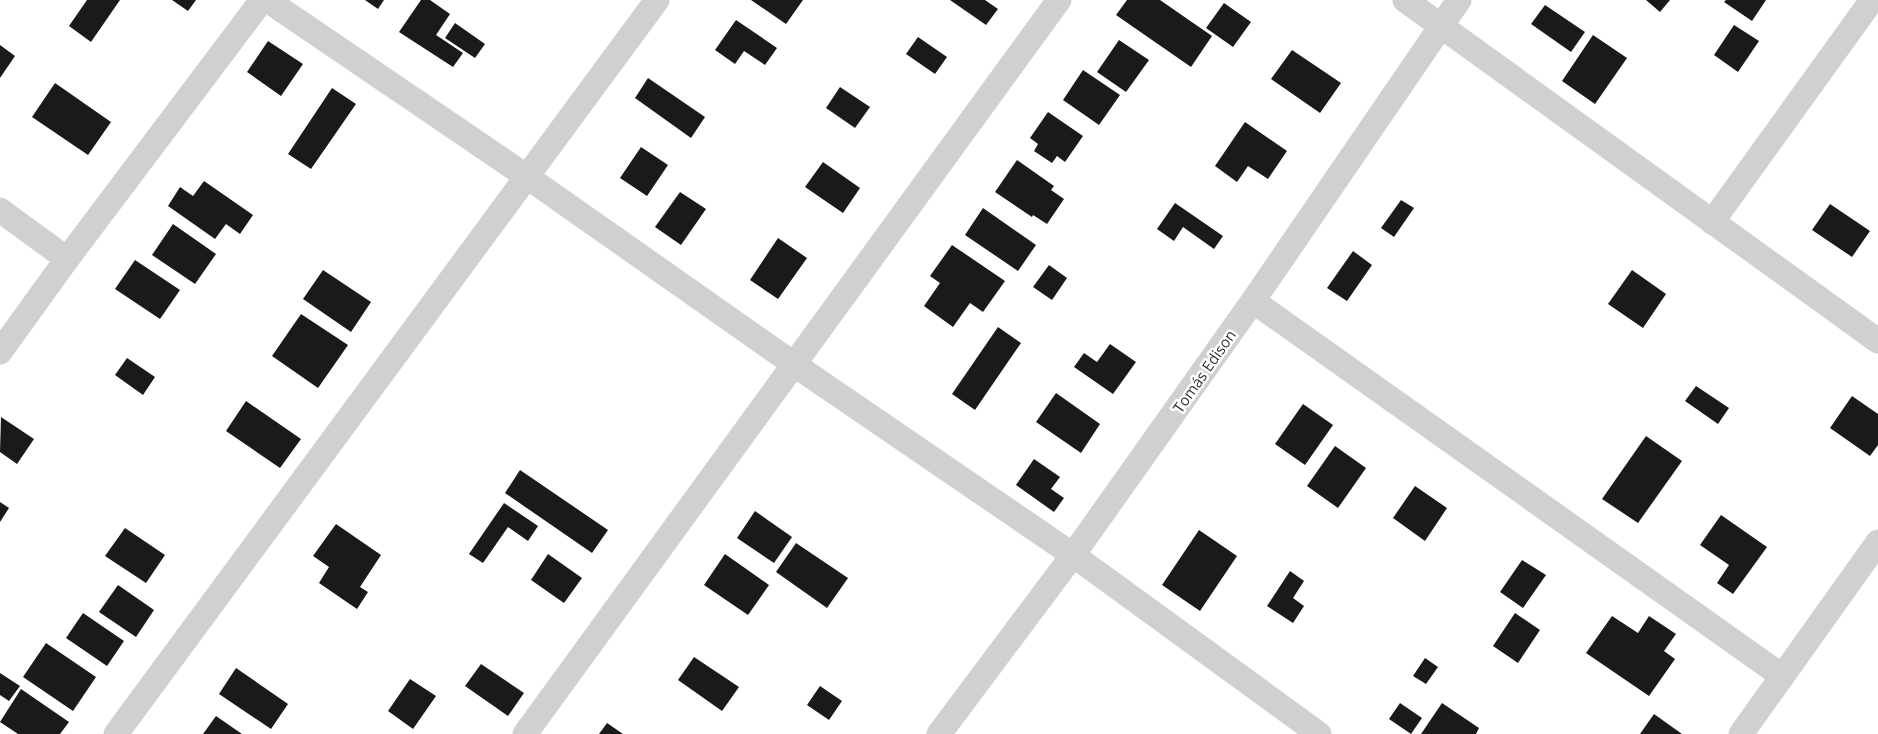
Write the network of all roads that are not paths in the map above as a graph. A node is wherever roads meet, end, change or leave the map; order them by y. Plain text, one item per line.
1 (262, 0) edge
2 (267, 0) edge
3 (657, 0) edge
4 (1059, 0) edge
5 (1405, 0) edge
6 (1459, 0) edge
7 (1872, 0) edge
8 (1442, 25) junction
9 (526, 176) junction
10 (0, 210) edge
11 (1712, 222) junction
12 (67, 259) junction
13 (1254, 301) junction
14 (1878, 341) edge
15 (0, 352) edge
16 (795, 365) junction
17 (1878, 542) edge
18 (1073, 555) junction
19 (1782, 676) junction
20 (116, 734) edge
21 (525, 734) edge
22 (939, 734) edge
23 (1319, 734) edge
24 (1741, 734) edge

1 - 12 street
2 - 9 street
3 - 9 street
4 - 16 street
5 - 8 street
6 - 8 street, Tomás Edison
7 - 11 street
8 - 11 street
8 - 13 street, Tomás Edison
9 - 16 street
9 - 20 street
10 - 12 street
11 - 14 street
12 - 15 street
13 - 18 street, Tomás Edison
13 - 19 street
16 - 18 street
16 - 21 street
17 - 19 street
18 - 22 street, Tomás Edison
18 - 23 street
19 - 24 street

